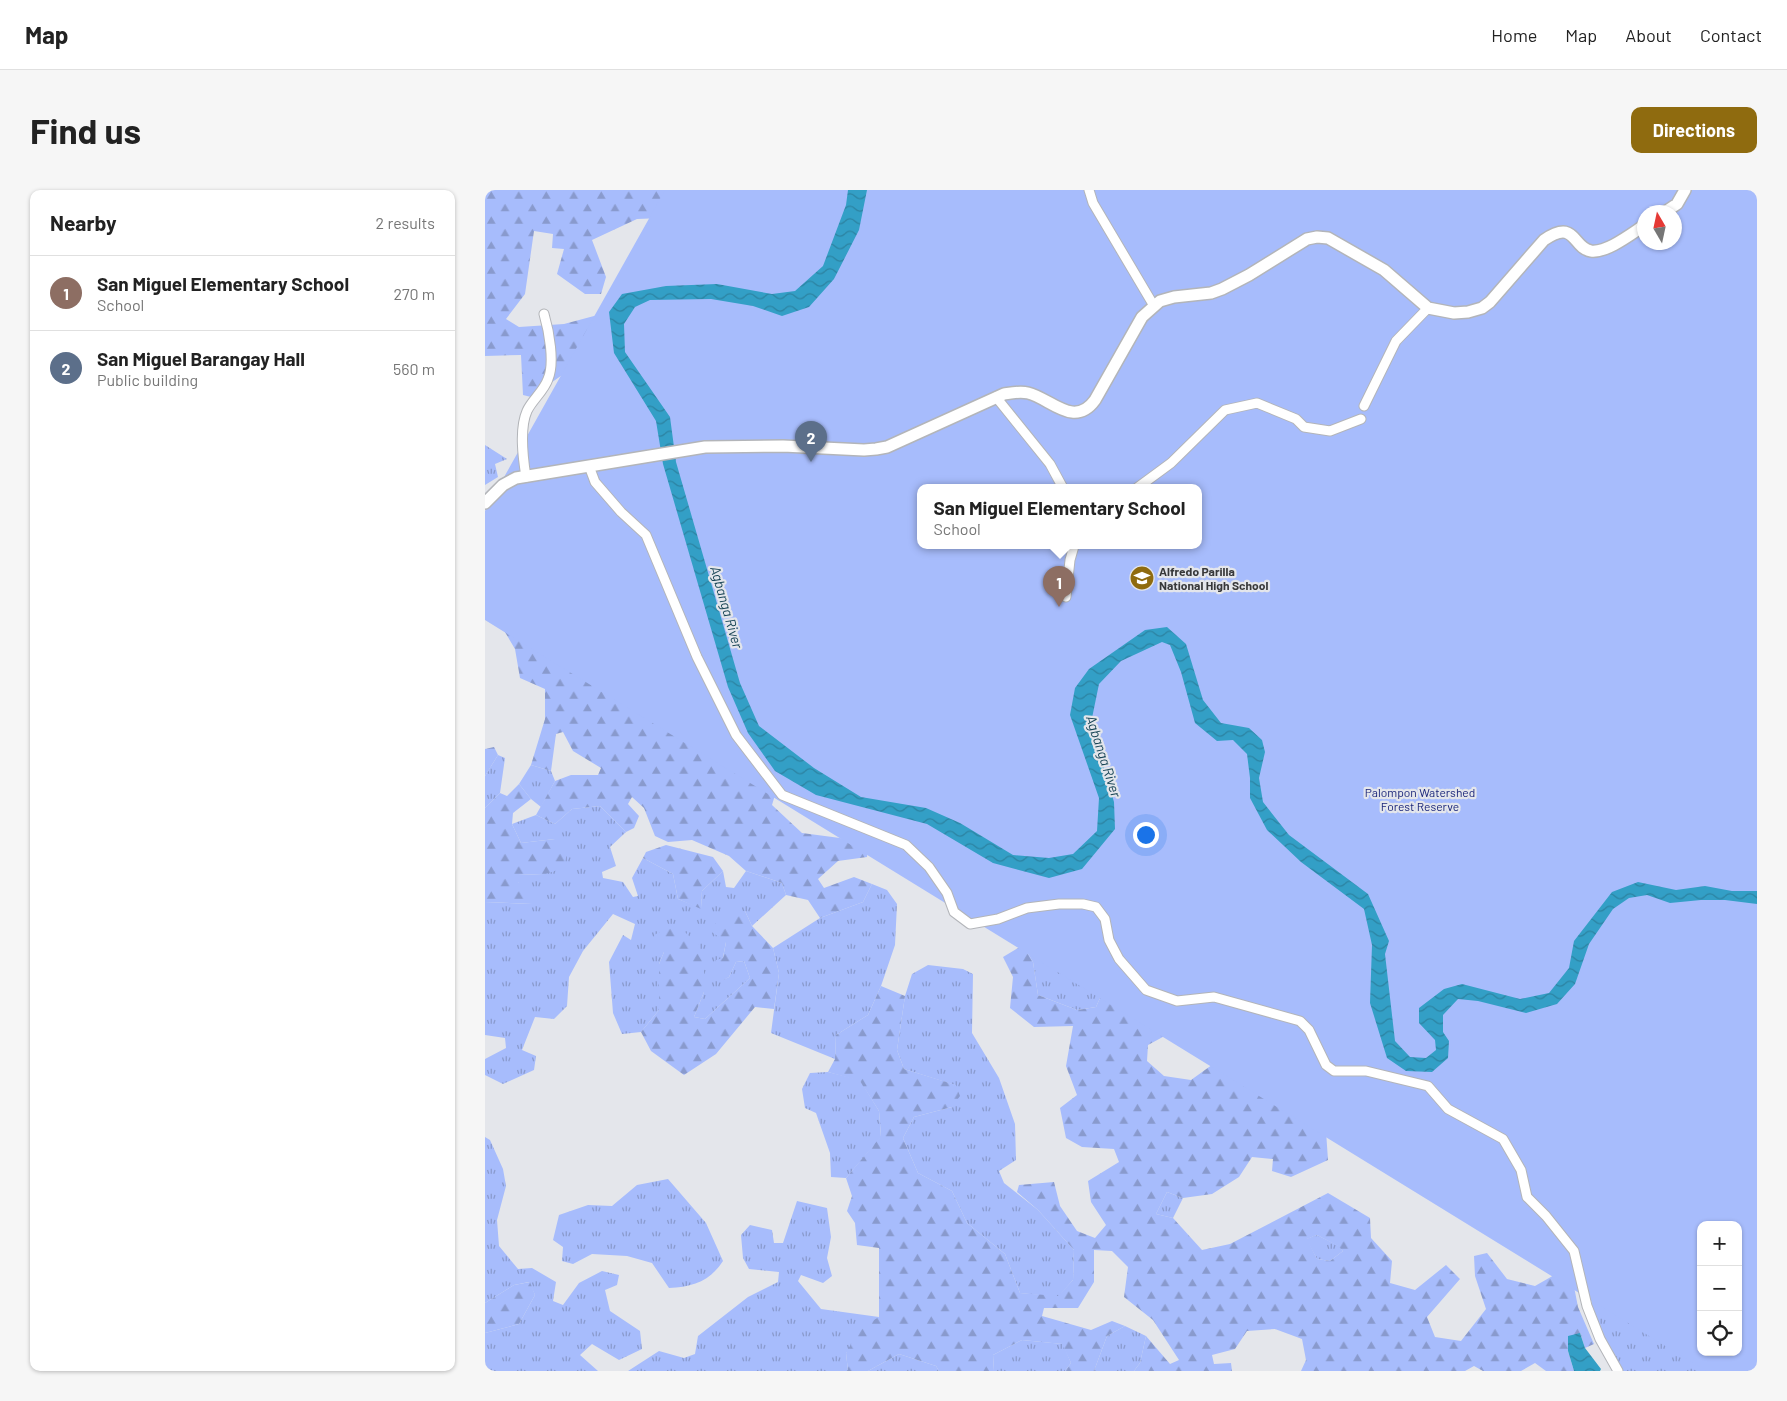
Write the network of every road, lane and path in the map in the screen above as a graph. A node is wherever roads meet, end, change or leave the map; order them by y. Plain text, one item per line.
1 (1089, 190) edge
2 (1685, 190) edge
3 (1676, 205) edge
4 (1637, 230) edge
5 (1154, 306) junction
6 (1428, 308) junction
7 (544, 314) dead end
8 (996, 397) junction
9 (1365, 406) dead end
10 (1361, 419) dead end
11 (589, 466) junction
12 (525, 477) junction
13 (1059, 484) edge
14 (1142, 484) edge
15 (485, 502) edge
16 (1073, 549) edge
17 (1066, 597) dead end
18 (1618, 1371) edge

1 - 5 street
2 - 3 main road
4 - 6 main road
5 - 6 main road
5 - 8 main road
6 - 9 street
7 - 12 street
8 - 11 main road
8 - 13 street
10 - 14 street
11 - 12 main road
11 - 18 street
12 - 15 main road
16 - 17 street

